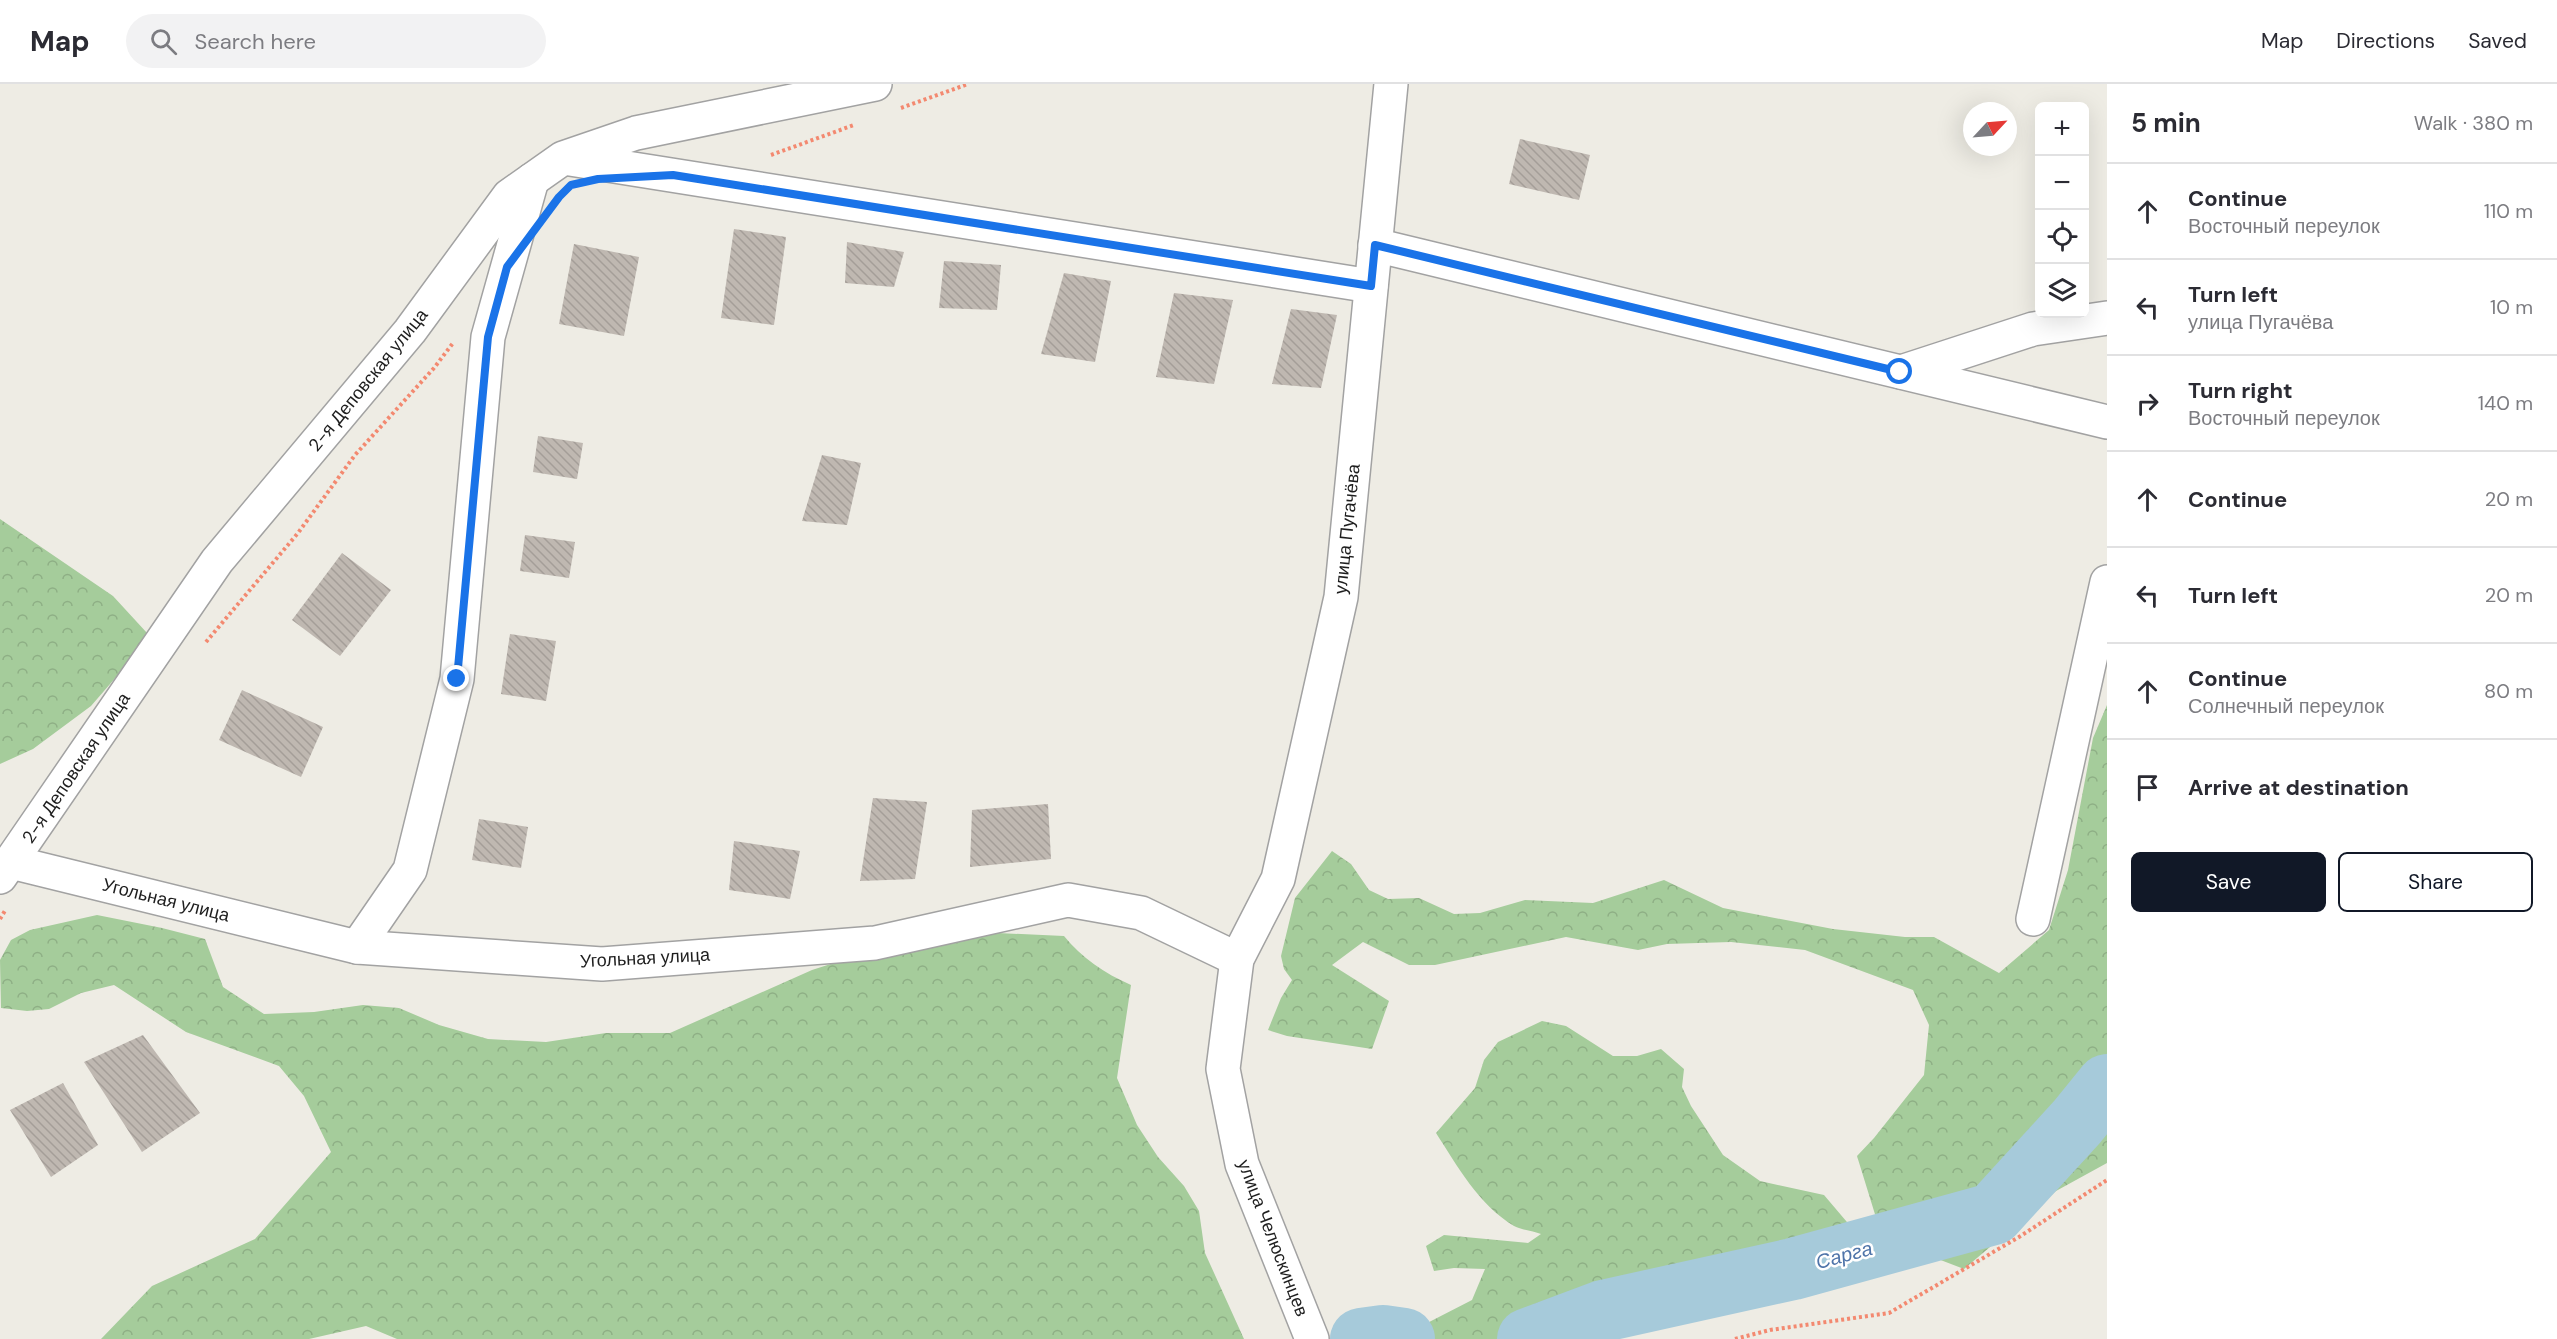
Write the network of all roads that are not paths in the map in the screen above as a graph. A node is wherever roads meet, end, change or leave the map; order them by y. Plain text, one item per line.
1 (875, 84) edge
2 (1391, 84) edge
3 (563, 158) junction
4 (532, 180) junction
5 (1375, 245) junction
6 (1371, 286) junction
7 (2107, 318) edge
8 (1900, 372) junction
9 (2107, 422) edge
10 (2107, 582) edge
11 (11, 868) edge
12 (2033, 919) dead end
13 (357, 947) junction
14 (1237, 959) junction
15 (1312, 1339) edge

1 - 3 street, 2-я Деповская улица
2 - 5 street, улица Пугачёва
3 - 4 street, 2-я Деповская улица
3 - 6 street
4 - 11 street, 2-я Деповская улица
4 - 13 street
5 - 6 street, улица Пугачёва
5 - 8 street
6 - 14 street, улица Пугачёва
7 - 8 street
8 - 9 street
10 - 12 street
11 - 13 street, Угольная улица
13 - 14 street, Угольная улица
14 - 15 street, улица Челюскинцев

